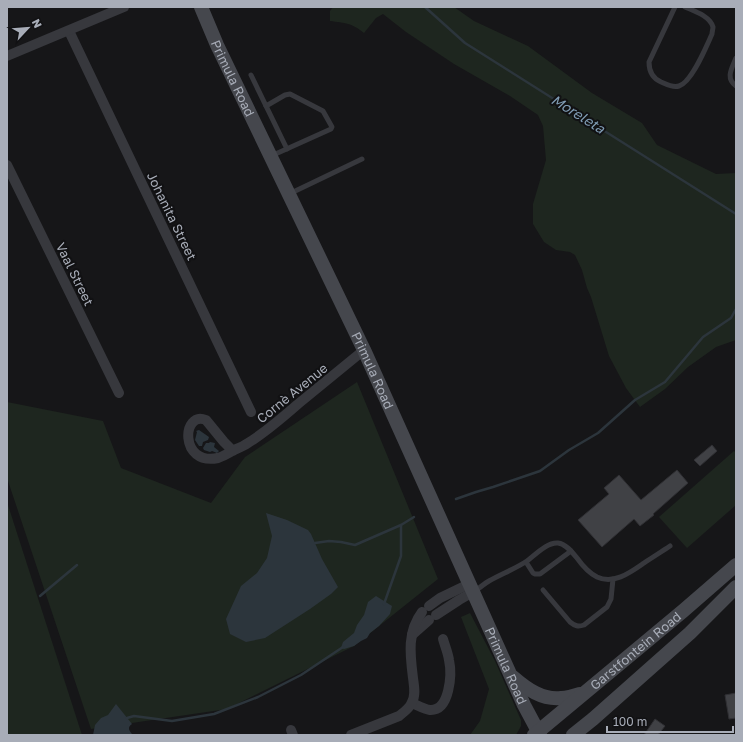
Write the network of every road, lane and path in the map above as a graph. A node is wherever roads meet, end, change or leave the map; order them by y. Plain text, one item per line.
1 (124, 7) edge
2 (201, 7) edge
3 (675, 7) edge
4 (685, 7) edge
5 (69, 31) junction
6 (7, 56) edge
7 (736, 58) edge
8 (251, 75) dead end
9 (736, 86) edge
10 (266, 106) junction
11 (287, 149) junction
12 (270, 157) junction
13 (362, 159) dead end
14 (7, 165) edge
15 (289, 195) junction
16 (364, 350) junction
17 (119, 393) dead end
18 (251, 412) dead end
19 (232, 451) junction
20 (670, 546) dead end
21 (570, 551) junction
22 (526, 562) junction
23 (736, 565) edge
24 (613, 579) junction
25 (488, 581) junction
26 (736, 587) edge
27 (471, 588) junction
28 (544, 590) dead end
29 (447, 594) junction
30 (452, 604) junction
31 (412, 635) junction
32 (443, 639) dead end
33 (511, 676) junction
34 (583, 694) junction
35 (412, 703) junction
36 (364, 733) edge
37 (537, 734) edge
38 (351, 735) edge
39 (573, 735) edge

1 - 5 street
2 - 12 street, Primula Road
3 - 4 lane
5 - 6 street
5 - 18 street, Johanita Street
7 - 9 lane
8 - 10 lane
10 - 11 lane
10 - 11 lane
11 - 12 lane
12 - 15 street, Primula Road
13 - 15 lane
14 - 17 street, Vaal Street
15 - 16 street, Primula Road
16 - 19 street, Cornè Avenue
16 - 27 street, Primula Road
19 - 19 street, Cornè Avenue
20 - 24 lane
21 - 22 lane
21 - 22 lane
21 - 24 lane
22 - 25 lane
23 - 34 street, Garstfontein Road
24 - 28 lane
25 - 27 lane
25 - 27 lane
26 - 39 street, Garstfontein Road
27 - 29 street
27 - 30 street
27 - 33 street, Primula Road
29 - 30 lane
29 - 31 street
30 - 31 street
31 - 35 street
32 - 35 street
33 - 34 street
33 - 37 street, Primula Road
34 - 37 street, Garstfontein Road
35 - 36 street
36 - 38 street

